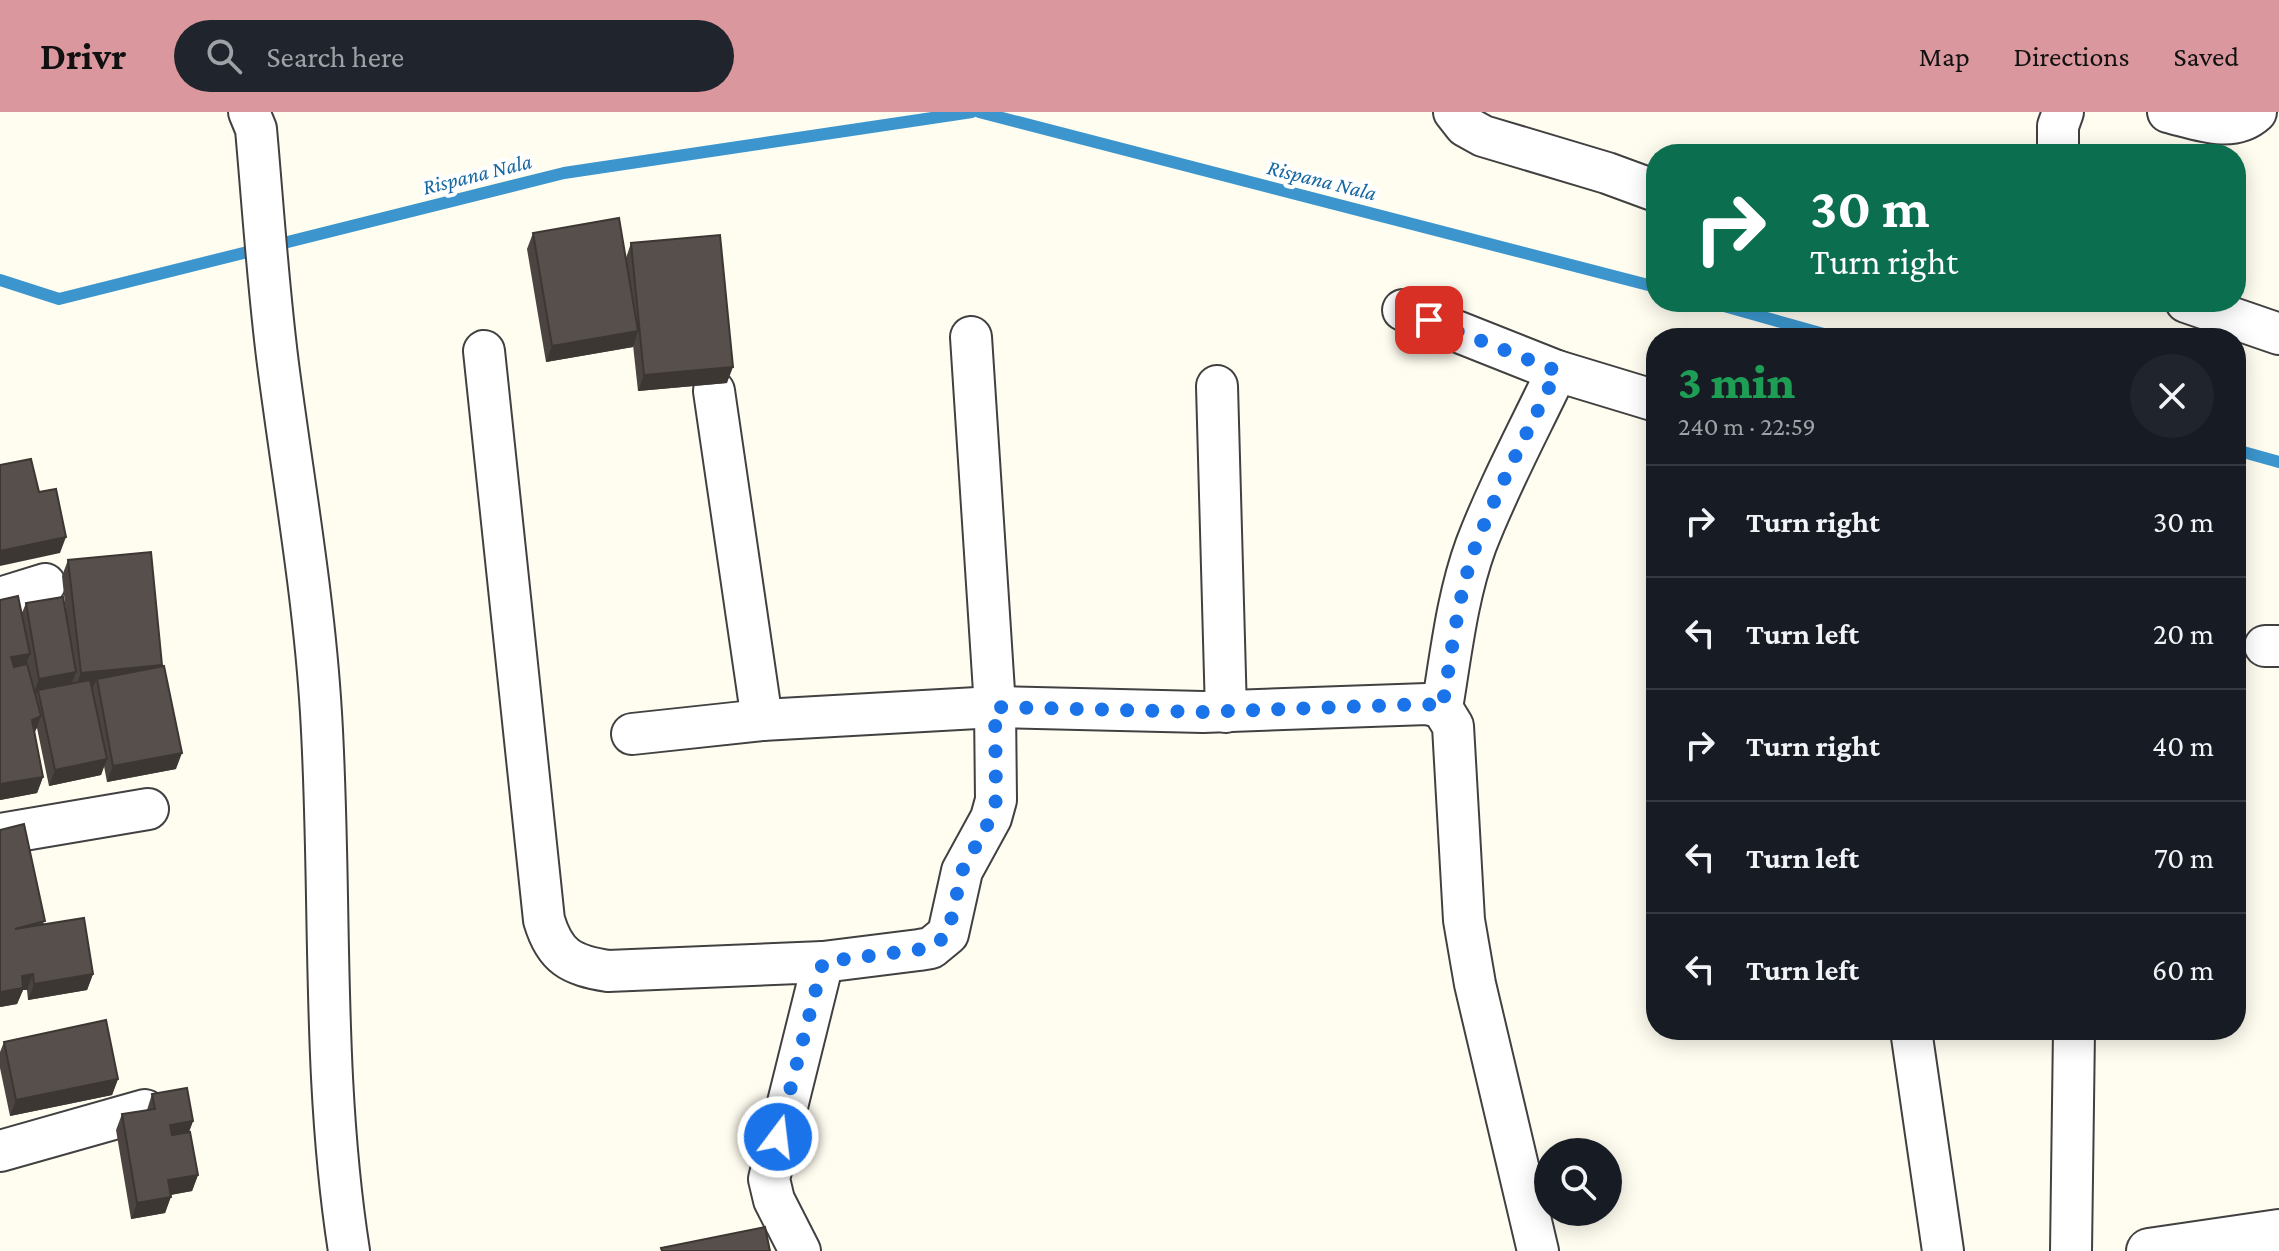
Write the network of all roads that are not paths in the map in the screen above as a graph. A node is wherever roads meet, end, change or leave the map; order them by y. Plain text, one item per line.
1 (1454, 112) edge
2 (2063, 112) edge
3 (2168, 112) edge
4 (2256, 112) edge
5 (252, 121) edge
6 (2058, 144) edge
7 (1646, 187) edge
8 (1403, 310) dead end
9 (2215, 312) edge
10 (2279, 334) edge
11 (971, 337) dead end
12 (484, 351) dead end
13 (1557, 371) junction
14 (1217, 386) dead end
15 (714, 391) edge
16 (1646, 398) edge
17 (45, 584) dead end
18 (0, 598) edge
19 (995, 707) junction
20 (1442, 708) junction
21 (1226, 712) junction
22 (762, 720) junction
23 (632, 734) dead end
24 (148, 809) dead end
25 (0, 834) edge
26 (823, 962) junction
27 (1912, 1040) edge
28 (2074, 1040) edge
29 (145, 1110) edge
30 (0, 1151) edge
31 (2279, 1232) edge
32 (349, 1251) edge
33 (800, 1251) edge
34 (1538, 1251) edge
35 (1943, 1251) edge
36 (2071, 1251) edge
37 (2149, 1251) edge

1 - 7 street
2 - 6 street
3 - 4 street
5 - 32 street
8 - 13 street
9 - 10 street
11 - 19 street
12 - 26 street
13 - 16 street
13 - 20 street
14 - 21 street
15 - 22 street
17 - 18 street
19 - 21 street
19 - 22 street
19 - 26 street
20 - 21 street
20 - 34 street
22 - 23 street
24 - 25 street
26 - 33 street
27 - 35 street
28 - 36 street
29 - 30 street
31 - 37 street

